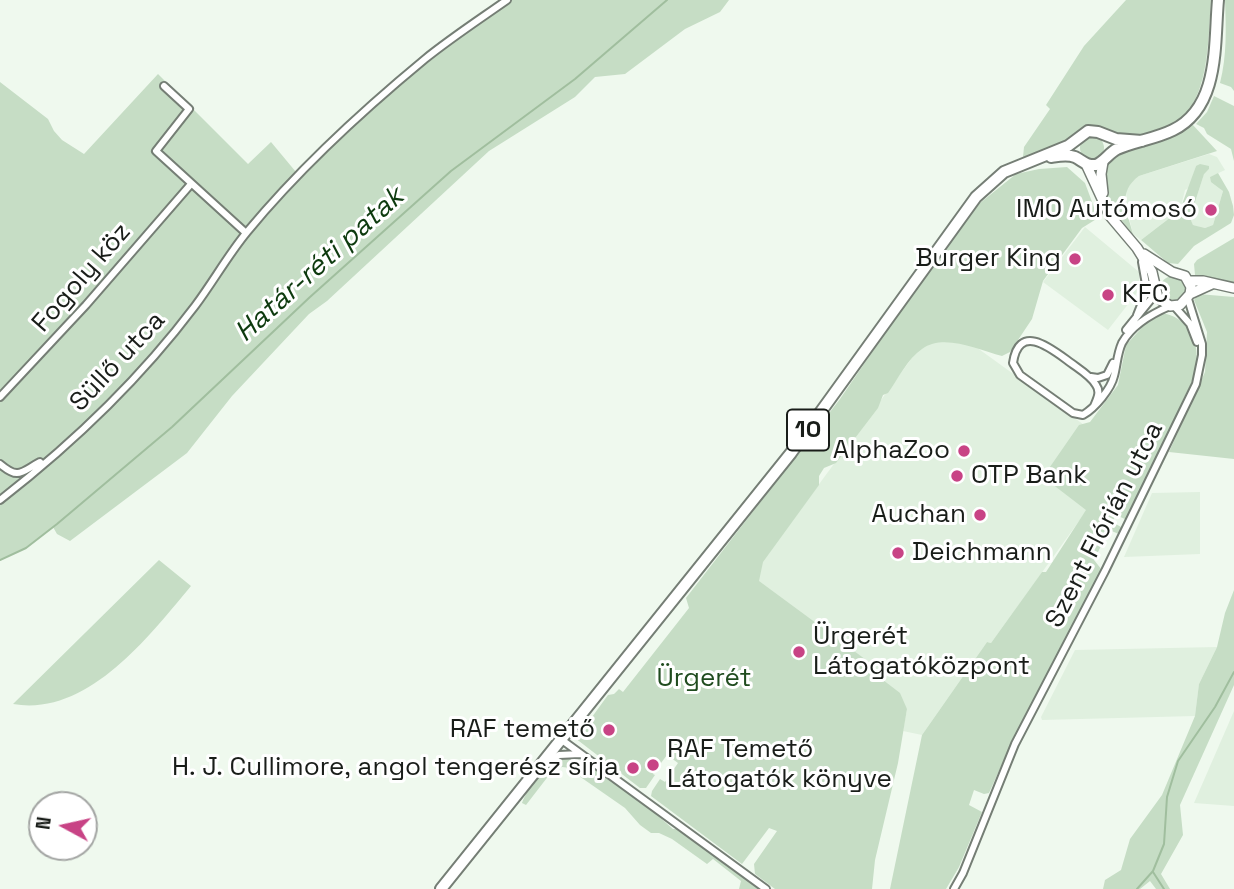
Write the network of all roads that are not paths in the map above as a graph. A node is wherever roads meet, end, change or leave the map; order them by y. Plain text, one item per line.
1 (507, 0) edge
2 (1218, 0) edge
3 (164, 86) dead end
4 (1102, 135) junction
5 (1076, 141) junction
6 (1142, 141) junction
7 (1034, 159) junction
8 (1105, 159) junction
9 (1082, 161) junction
10 (191, 184) junction
11 (1105, 205) junction
12 (246, 233) junction
13 (1137, 248) junction
14 (1172, 272) junction
15 (1189, 281) junction
16 (1212, 284) junction
17 (1234, 288) edge
18 (1156, 289) junction
19 (1189, 296) junction
20 (1172, 306) junction
21 (1133, 322) junction
22 (1200, 368) junction
23 (1089, 376) junction
24 (0, 397) edge
25 (1094, 406) junction
26 (0, 464) edge
27 (43, 464) junction
28 (0, 500) edge
29 (562, 740) junction
30 (582, 755) junction
31 (534, 774) junction
32 (441, 889) edge
33 (766, 889) edge
34 (954, 889) edge

1 - 12 street, Süllő utca
2 - 6 main road, 10
3 - 10 street
4 - 5 main road, 10
4 - 6 main road, 10
4 - 8 main road
5 - 7 main road, 10
5 - 9 main road
6 - 8 main road, 10
7 - 9 main road, 10
7 - 29 main road, 10
8 - 9 main road, 10
8 - 11 street
9 - 11 street
10 - 12 street
10 - 24 street, Fogoly köz
11 - 13 street
12 - 27 street, Süllő utca
13 - 14 street
13 - 18 street
13 - 21 street
14 - 15 street
14 - 18 street
15 - 16 street
15 - 19 street
16 - 17 street
16 - 19 street
18 - 20 street
18 - 21 street
19 - 20 street
19 - 22 street, Szent Flórián utca
20 - 22 street, Szent Flórián utca
20 - 25 street
21 - 23 street
22 - 34 street, Szent Flórián utca
23 - 25 street
23 - 25 street
26 - 27 street
27 - 28 street, Süllő utca
29 - 30 street
29 - 31 main road, 10
30 - 31 street
30 - 33 street
31 - 32 main road, 10

